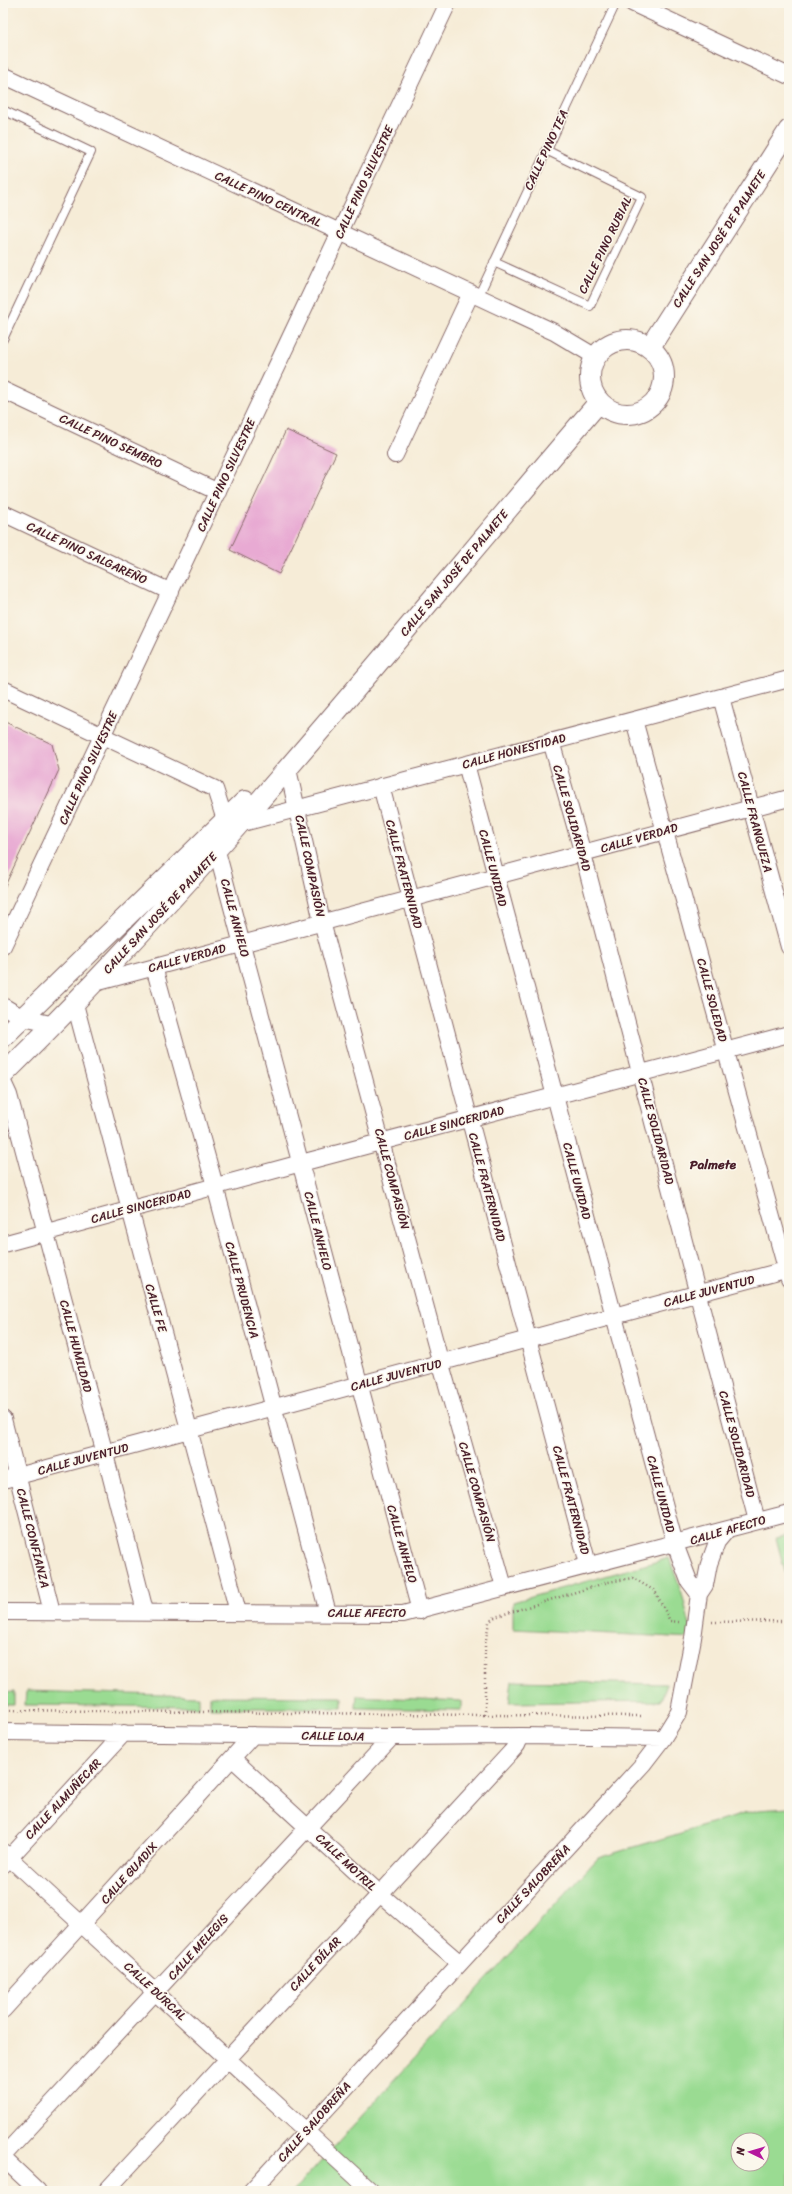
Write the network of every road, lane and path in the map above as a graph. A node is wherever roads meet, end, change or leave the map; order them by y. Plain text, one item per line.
1 (448, 3) edge
2 (616, 3) edge
3 (632, 3) edge
4 (3, 75) edge
5 (789, 76) edge
6 (3, 110) edge
7 (789, 130) edge
8 (546, 150) junction
9 (340, 232) junction
10 (494, 262) junction
11 (474, 295) junction
12 (3, 338) edge
13 (650, 347) junction
14 (596, 357) junction
15 (3, 390) edge
16 (599, 402) junction
17 (395, 455) dead end
18 (218, 492) junction
19 (3, 513) edge
20 (171, 592) junction
21 (789, 679) edge
22 (3, 689) edge
23 (721, 697) junction
24 (634, 720) junction
25 (103, 737) junction
26 (551, 741) junction
27 (308, 743) junction
28 (466, 764) junction
29 (288, 769) junction
30 (381, 786) junction
31 (789, 798) edge
32 (298, 808) junction
33 (750, 808) junction
34 (232, 822) junction
35 (665, 831) junction
36 (217, 851) junction
37 (583, 854) junction
38 (495, 876) junction
39 (410, 898) junction
40 (322, 922) junction
41 (241, 943) junction
42 (3, 946) edge
43 (789, 947) edge
44 (154, 967) junction
45 (95, 982) junction
46 (75, 1004) junction
47 (3, 1006) edge
48 (23, 1018) junction
49 (54, 1025) junction
50 (789, 1034) edge
51 (3, 1037) edge
52 (726, 1050) junction
53 (640, 1073) junction
54 (3, 1075) edge
55 (3, 1082) edge
56 (554, 1097) junction
57 (470, 1119) junction
58 (382, 1142) junction
59 (301, 1163) junction
60 (215, 1186) junction
61 (128, 1210) junction
62 (46, 1232) junction
63 (3, 1244) edge
64 (788, 1273) edge
65 (698, 1295) junction
66 (615, 1316) junction
67 (528, 1340) junction
68 (441, 1364) junction
69 (358, 1386) junction
70 (274, 1407) junction
71 (3, 1419) edge
72 (190, 1429) junction
73 (105, 1454) junction
74 (10, 1478) edge
75 (789, 1513) edge
76 (758, 1521) junction
77 (727, 1530) junction
78 (675, 1544) junction
79 (588, 1564) junction
80 (504, 1588) junction
81 (699, 1594) junction
82 (145, 1611) junction
83 (420, 1611) junction
84 (3, 1612) edge
85 (52, 1612) junction
86 (238, 1612) junction
87 (328, 1613) junction
88 (695, 1622) junction
89 (789, 1622) edge
90 (3, 1710) edge
91 (485, 1715) junction
92 (641, 1716) dead end
93 (3, 1732) edge
94 (124, 1733) junction
95 (253, 1735) junction
96 (521, 1736) junction
97 (392, 1737) junction
98 (663, 1738) junction
99 (233, 1759) junction
100 (308, 1826) junction
101 (5, 1859) edge
102 (380, 1894) junction
103 (83, 1924) junction
104 (460, 1963) junction
105 (156, 1992) junction
106 (3, 2010) edge
107 (229, 2058) junction
108 (306, 2131) junction
109 (3, 2157) edge
110 (38, 2191) edge
111 (106, 2191) edge
112 (251, 2191) edge
113 (371, 2191) edge

1 - 9 street, CALLE PINO SILVESTRE
2 - 8 lane, CALLE PINO TEA
3 - 5 street
4 - 9 street, CALLE PINO CENTRAL
6 - 12 lane
7 - 13 street, CALLE SAN JOSÉ DE PALMETE
8 - 10 lane, CALLE PINO TEA
8 - 10 lane, CALLE PINO RUBIAL
9 - 11 street, CALLE PINO CENTRAL
9 - 18 street, CALLE PINO SILVESTRE
10 - 11 lane, CALLE PINO TEA
11 - 14 street, CALLE PINO CENTRAL
11 - 17 street, CALLE PINO TEA
13 - 14 street
13 - 16 street
14 - 16 street
15 - 18 street, CALLE PINO SEMBRO
16 - 27 street, CALLE SAN JOSÉ DE PALMETE
18 - 20 street, CALLE PINO SILVESTRE
19 - 20 street, CALLE PINO SALGAREÑO
20 - 25 street, CALLE PINO SILVESTRE
21 - 23 street, CALLE HONESTIDAD
22 - 25 street
23 - 24 street, CALLE HONESTIDAD
23 - 33 street, CALLE FRANQUEZA
24 - 26 street, CALLE HONESTIDAD
24 - 35 street, CALLE SOLEDAD
25 - 34 street
25 - 42 street, CALLE PINO SILVESTRE
26 - 28 street, CALLE HONESTIDAD
26 - 37 street, CALLE SOLIDARIDAD
27 - 29 street, CALLE SAN JOSÉ DE PALMETE
27 - 34 street, CALLE SAN JOSÉ DE PALMETE
28 - 30 street, CALLE HONESTIDAD
28 - 38 street, CALLE UNIDAD
29 - 32 street, CALLE COMPASIÓN
29 - 34 street, CALLE SAN JOSÉ DE PALMETE
30 - 32 street, CALLE HONESTIDAD
30 - 39 street, CALLE FRATERNIDAD
31 - 33 street, CALLE VERDAD
32 - 34 street, CALLE HONESTIDAD
32 - 40 street, CALLE COMPASIÓN
33 - 35 street, CALLE VERDAD
33 - 43 street, CALLE FRANQUEZA
34 - 36 street, CALLE SAN JOSÉ DE PALMETE
34 - 48 street, CALLE SAN JOSÉ DE PALMETE
35 - 37 street, CALLE VERDAD
35 - 52 street, CALLE SOLEDAD
36 - 41 street, CALLE ANHELO
36 - 45 street, CALLE SAN JOSÉ DE PALMETE
37 - 38 street, CALLE VERDAD
37 - 53 street, CALLE SOLIDARIDAD
38 - 39 street, CALLE VERDAD
38 - 56 street, CALLE UNIDAD
39 - 40 street, CALLE VERDAD
39 - 57 street, CALLE FRATERNIDAD
40 - 41 street, CALLE VERDAD
40 - 58 street, CALLE COMPASIÓN
41 - 44 street, CALLE VERDAD
41 - 59 street, CALLE ANHELO
44 - 45 street, CALLE VERDAD
44 - 60 street, CALLE PRUDENCIA
45 - 46 street, CALLE SAN JOSÉ DE PALMETE
46 - 49 street, CALLE SAN JOSÉ DE PALMETE
46 - 61 street, CALLE FE
47 - 48 street
48 - 49 street
48 - 51 street, CALLE SAN JOSÉ DE PALMETE
49 - 54 street, CALLE SAN JOSÉ DE PALMETE
50 - 52 street, CALLE SINCERIDAD
52 - 53 street, CALLE SINCERIDAD
52 - 64 street, CALLE SOLEDAD
53 - 56 street, CALLE SINCERIDAD
53 - 65 street, CALLE SOLIDARIDAD
55 - 62 street, CALLE HUMILDAD
56 - 57 street, CALLE SINCERIDAD
56 - 66 street, CALLE UNIDAD
57 - 58 street, CALLE SINCERIDAD
57 - 67 street, CALLE FRATERNIDAD
58 - 59 street, CALLE SINCERIDAD
58 - 68 street, CALLE COMPASIÓN
59 - 60 street, CALLE SINCERIDAD
59 - 69 street, CALLE ANHELO
60 - 61 street, CALLE SINCERIDAD
60 - 70 street, CALLE PRUDENCIA
61 - 62 street, CALLE SINCERIDAD
61 - 72 street, CALLE FE
62 - 63 street, CALLE SINCERIDAD
62 - 73 street, CALLE HUMILDAD
64 - 65 street, CALLE JUVENTUD
65 - 66 street, CALLE JUVENTUD
65 - 76 street, CALLE SOLIDARIDAD
66 - 67 street, CALLE JUVENTUD
66 - 78 street, CALLE UNIDAD
67 - 68 street, CALLE JUVENTUD
67 - 79 street, CALLE FRATERNIDAD
68 - 69 street, CALLE JUVENTUD
68 - 80 street, CALLE COMPASIÓN
69 - 70 street, CALLE JUVENTUD
69 - 83 street, CALLE ANHELO
70 - 72 street, CALLE JUVENTUD
70 - 87 street, CALLE PRUDENCIA
71 - 74 street, CALLE CONFIANZA
72 - 73 street, CALLE JUVENTUD
72 - 86 street, CALLE FE
73 - 74 street, CALLE JUVENTUD
73 - 82 street, CALLE HUMILDAD
74 - 85 street, CALLE CONFIANZA
75 - 76 street, CALLE AFECTO
76 - 77 street, CALLE AFECTO
77 - 78 street, CALLE AFECTO
77 - 81 street, CALLE SALOBREÑA
78 - 79 street, CALLE AFECTO
78 - 81 street, CALLE UNIDAD
79 - 80 street, CALLE AFECTO
80 - 83 street, CALLE AFECTO
81 - 88 street, CALLE SALOBREÑA
82 - 85 street, CALLE AFECTO
82 - 86 street, CALLE AFECTO
83 - 87 street, CALLE AFECTO
84 - 85 street, CALLE AFECTO
86 - 87 street, CALLE AFECTO
88 - 89 path
88 - 91 path
88 - 98 street, CALLE SALOBREÑA
90 - 91 path
91 - 92 path
93 - 94 street, CALLE LOJA
94 - 95 street, CALLE LOJA
94 - 101 street, CALLE ALMUÑECAR
95 - 97 street, CALLE LOJA
95 - 99 street, CALLE GUADIX
96 - 97 street, CALLE LOJA
96 - 98 street, CALLE LOJA
96 - 102 street, CALLE DÍLAR
97 - 100 street, CALLE MELEGIS
98 - 104 street, CALLE SALOBREÑA
99 - 100 street, CALLE MOTRIL
99 - 103 street, CALLE GUADIX
100 - 102 street, CALLE MOTRIL
100 - 105 street, CALLE MELEGIS
101 - 103 street, CALLE DÚRCAL
102 - 104 street, CALLE MOTRIL
102 - 107 street, CALLE DÍLAR
103 - 105 street, CALLE DÚRCAL
103 - 106 street, CALLE GUADIX
104 - 108 street, CALLE SALOBREÑA
105 - 107 street, CALLE DÚRCAL
105 - 109 street, CALLE MELEGIS
107 - 108 street, CALLE DÚRCAL
107 - 111 street, CALLE DÍLAR
108 - 112 street, CALLE SALOBREÑA
108 - 113 street, CALLE DÚRCAL
109 - 110 street

